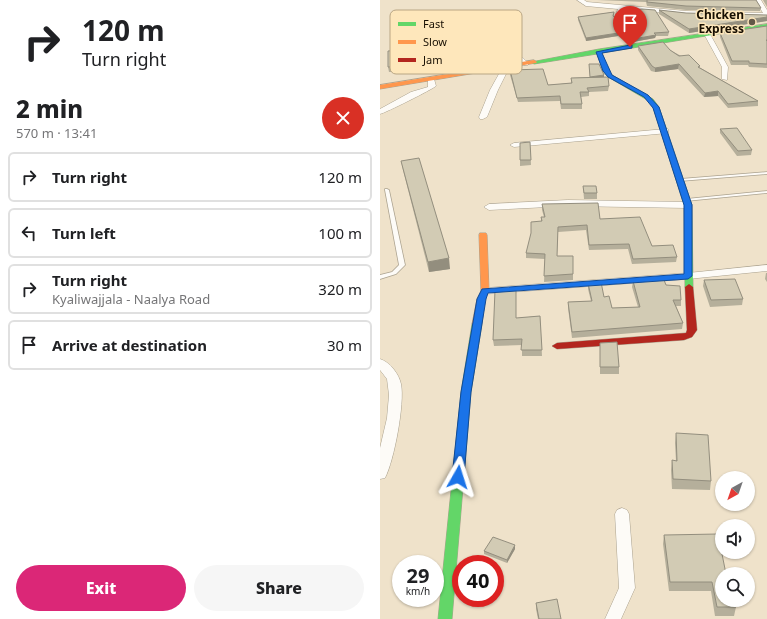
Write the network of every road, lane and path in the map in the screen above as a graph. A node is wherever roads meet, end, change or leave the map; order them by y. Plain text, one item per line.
1 (580, 0) edge
2 (758, 0) edge
3 (620, 6) junction
4 (767, 15) edge
5 (617, 19) edge
6 (767, 25) edge
7 (707, 34) junction
8 (599, 52) junction
9 (522, 60) edge
10 (526, 64) junction
11 (522, 65) edge
12 (466, 74) edge
13 (503, 74) edge
14 (431, 79) junction
15 (725, 79) dead end
16 (380, 87) edge
17 (380, 112) edge
18 (482, 117) dead end
19 (665, 131) junction
20 (514, 145) dead end
21 (767, 173) edge
22 (680, 180) junction
23 (386, 190) dead end
24 (767, 192) edge
25 (687, 203) junction
26 (489, 207) dead end
27 (483, 235) dead end
28 (767, 268) edge
29 (688, 276) junction
30 (380, 277) edge
31 (485, 291) junction
32 (557, 346) dead end
33 (380, 363) edge
34 (380, 474) edge
35 (622, 514) dead end
36 (445, 619) edge
37 (613, 619) edge

1 - 3 street
2 - 4 street
3 - 4 street
3 - 5 street
6 - 7 street
7 - 8 street
7 - 15 street
8 - 10 street
8 - 19 street
9 - 10 street
10 - 11 street
12 - 14 street
13 - 18 street
14 - 16 street
14 - 17 street
19 - 20 street
19 - 22 street
21 - 22 lane
22 - 25 street
23 - 30 lane
24 - 25 lane
25 - 26 street
25 - 29 street
27 - 31 street
28 - 29 street
29 - 31 street
29 - 32 street
31 - 36 street
33 - 34 street
35 - 37 street

